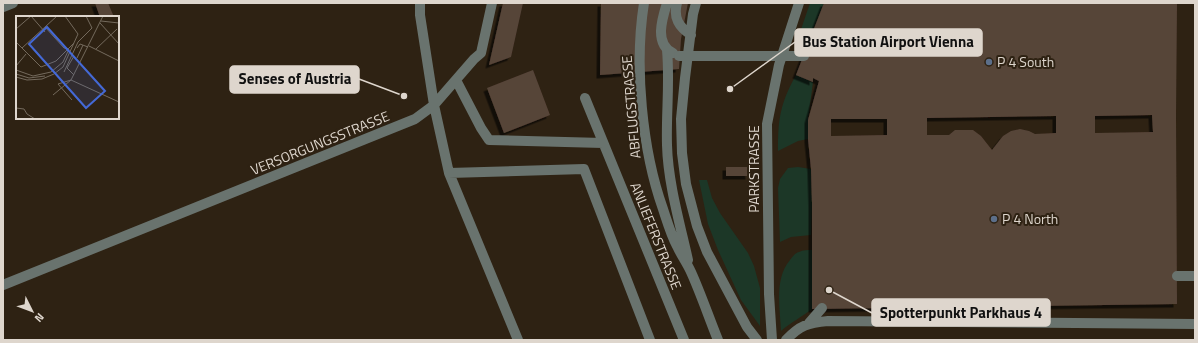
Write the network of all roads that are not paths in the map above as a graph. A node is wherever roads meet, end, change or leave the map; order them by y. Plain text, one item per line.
1 (13, 3) edge
2 (420, 3) edge
3 (492, 3) edge
4 (644, 3) edge
5 (667, 3) edge
6 (677, 3) edge
7 (696, 3) edge
8 (799, 3) edge
9 (3, 7) edge
10 (691, 35) junction
11 (667, 50) junction
12 (804, 56) dead end
13 (456, 80) junction
14 (585, 98) dead end
15 (434, 105) junction
16 (603, 144) junction
17 (450, 173) junction
18 (691, 272) junction
19 (1177, 276) dead end
20 (1195, 276) edge
21 (3, 285) edge
22 (822, 308) dead end
23 (809, 323) junction
24 (1195, 324) edge
25 (518, 340) edge
26 (650, 340) edge
27 (684, 340) edge
28 (718, 340) edge
29 (757, 340) edge
30 (772, 340) edge
31 (786, 340) edge

1 - 9 street
2 - 15 street
3 - 13 street, VERSORGUNGSSTRASSE
4 - 18 street, ABFLUGSTRASSE
5 - 11 street
6 - 10 street
7 - 10 street
8 - 30 street, PARKSTRASSE
10 - 29 street
11 - 12 street, bridge
11 - 18 street
13 - 15 street, VERSORGUNGSSTRASSE
13 - 16 street
14 - 16 street, ANLIEFERSTRASSE
15 - 17 street
15 - 21 street, VERSORGUNGSSTRASSE
16 - 27 street, ANLIEFERSTRASSE
17 - 25 street
17 - 26 street
18 - 28 street, ABFLUGSTRASSE
19 - 20 street
22 - 23 street
23 - 24 street
23 - 31 street

